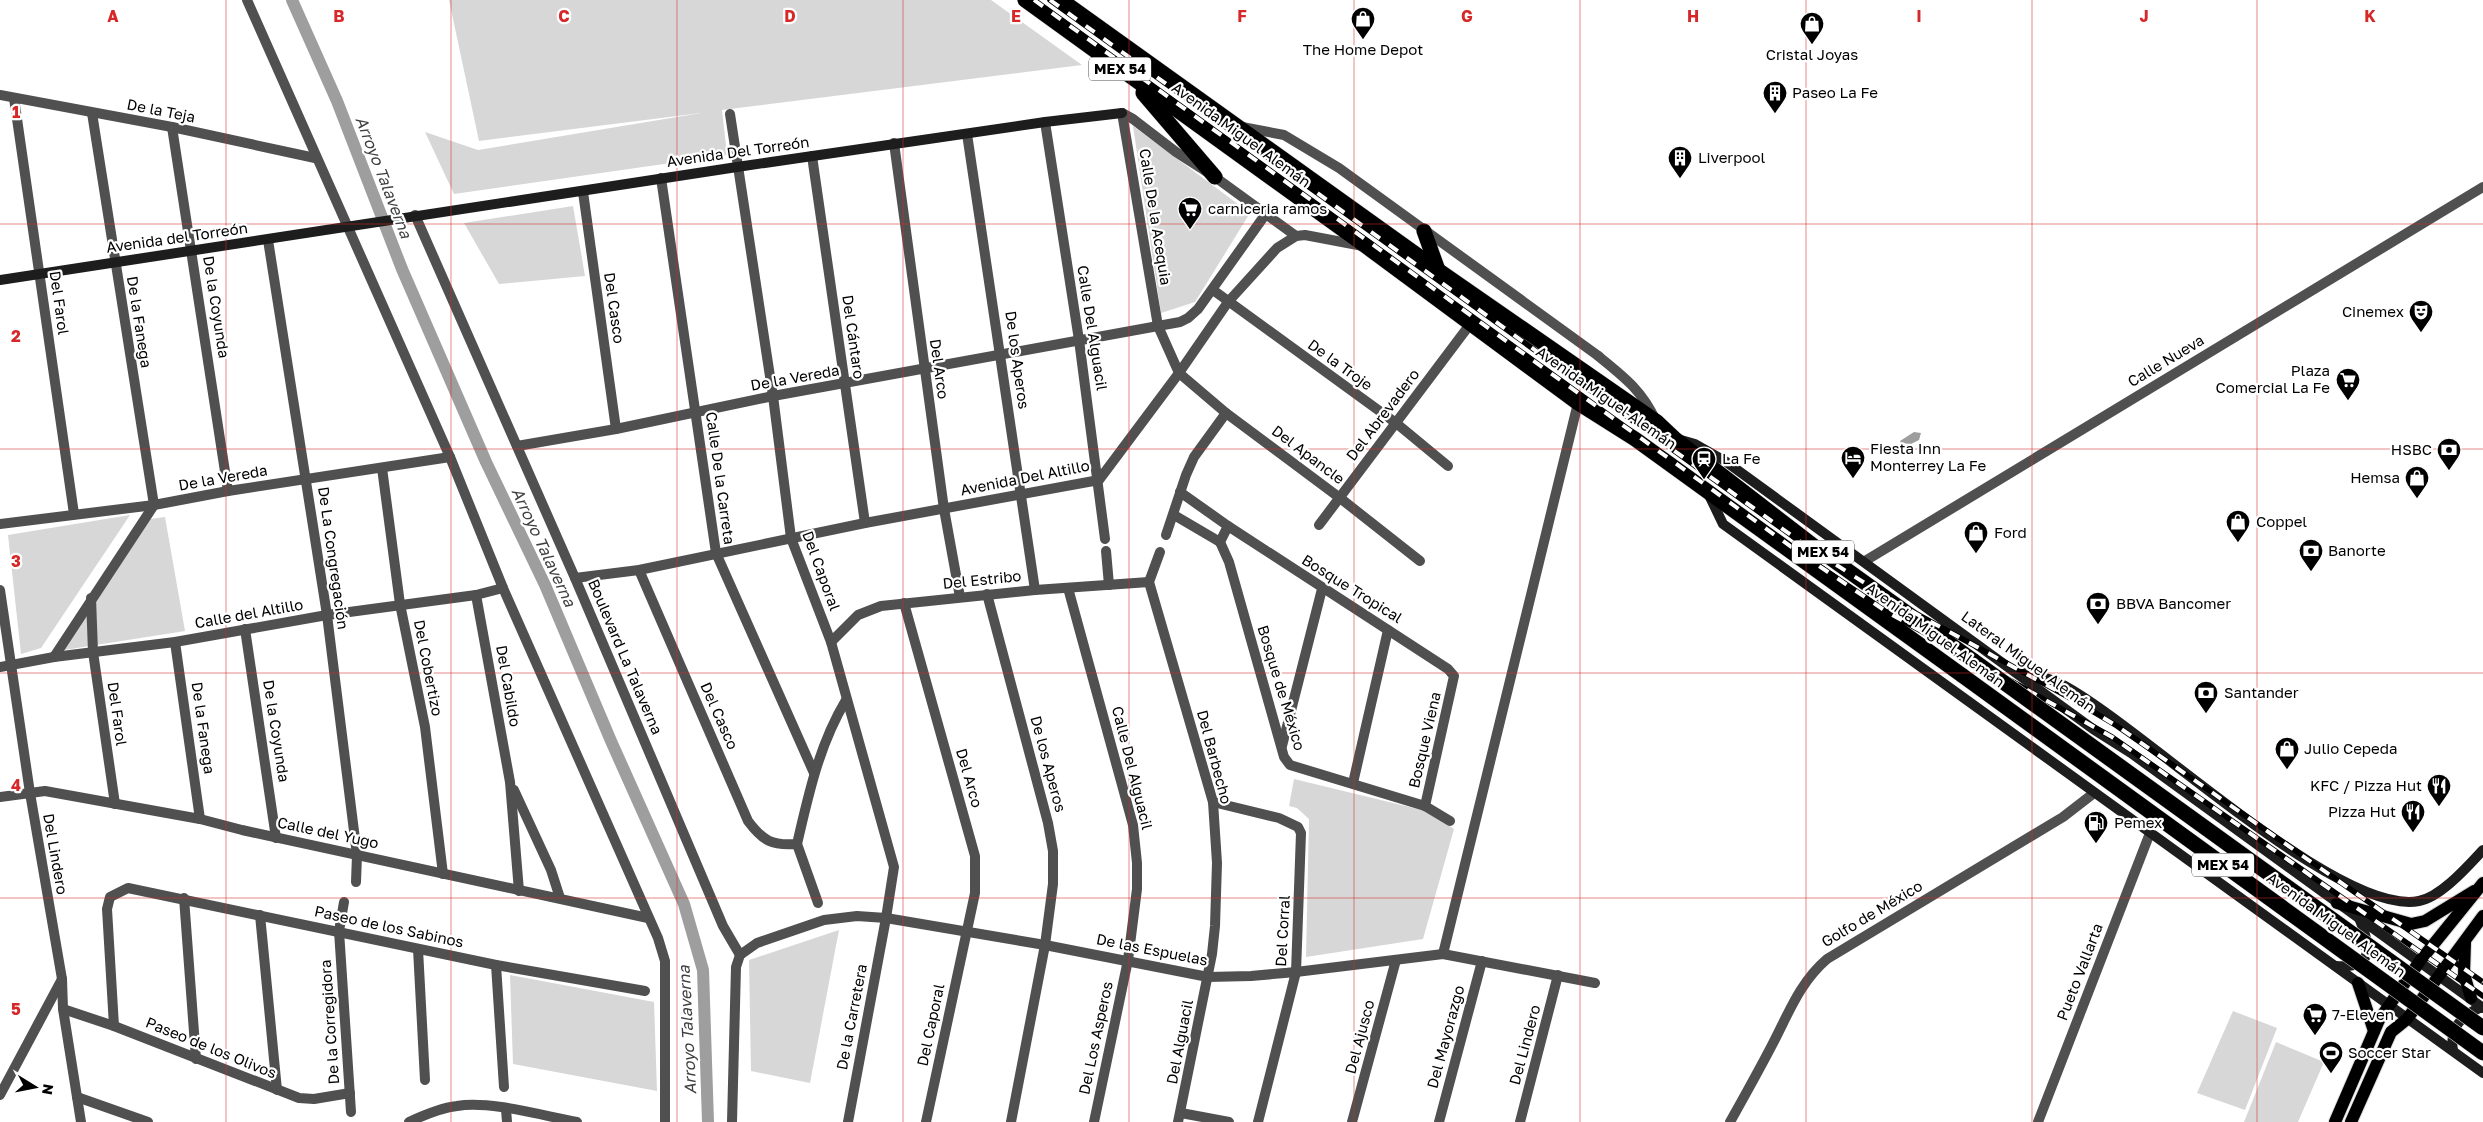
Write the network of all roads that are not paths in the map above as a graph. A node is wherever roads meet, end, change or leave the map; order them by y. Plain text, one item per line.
1 (247, 0) edge
2 (1025, 0) edge
3 (1061, 0) edge
4 (1128, 75) junction
5 (0, 94) edge
6 (14, 98) junction
7 (92, 113) junction
8 (730, 114) dead end
9 (1122, 114) junction
10 (1045, 122) junction
11 (1235, 126) junction
12 (172, 127) junction
13 (967, 134) junction
14 (894, 144) junction
15 (812, 156) junction
16 (315, 158) junction
17 (737, 166) junction
18 (1215, 177) junction
19 (661, 178) junction
20 (2483, 187) edge
21 (583, 192) junction
22 (415, 215) junction
23 (1265, 215) junction
24 (358, 224) joint
25 (346, 227) junction
26 (1424, 230) junction
27 (1296, 236) junction
28 (268, 240) junction
29 (1367, 247) junction
30 (192, 250) junction
31 (114, 262) junction
32 (1438, 270) junction
33 (40, 274) junction
34 (0, 280) edge
35 (1213, 290) junction
36 (1228, 302) junction
37 (1471, 323) junction
38 (1158, 326) junction
39 (1079, 340) junction
40 (1001, 354) junction
41 (924, 370) junction
42 (1179, 373) junction
43 (845, 384) junction
44 (773, 396) junction
45 (1578, 404) junction
46 (696, 413) junction
47 (1226, 413) junction
48 (1656, 422) junction
49 (1396, 423) junction
50 (616, 429) junction
51 (1675, 439) junction
52 (517, 446) junction
53 (450, 457) junction
54 (1448, 466) dead end
55 (382, 468) junction
56 (306, 479) junction
57 (1099, 480) junction
58 (228, 491) junction
59 (1180, 492) junction
60 (1708, 492) junction
61 (1020, 494) junction
62 (1340, 498) junction
63 (154, 505) junction
64 (944, 509) junction
65 (74, 514) junction
66 (1174, 515) junction
67 (865, 523) junction
68 (0, 524) edge
69 (1319, 525) dead end
70 (1228, 526) junction
71 (1166, 535) dead end
72 (791, 538) junction
73 (1105, 539) dead end
74 (1220, 542) junction
75 (1106, 551) dead end
76 (1160, 552) dead end
77 (716, 553) junction
78 (1420, 561) dead end
79 (1865, 561) junction
80 (639, 570) junction
81 (575, 578) junction
82 (1149, 582) junction
83 (1109, 585) junction
84 (503, 588) junction
85 (1068, 588) junction
86 (1322, 588) junction
87 (0, 590) edge
88 (1034, 590) junction
89 (987, 594) junction
90 (476, 595) junction
91 (960, 597) junction
92 (91, 598) junction
93 (904, 603) junction
94 (400, 604) junction
95 (327, 616) junction
96 (245, 630) junction
97 (1388, 630) junction
98 (175, 642) junction
99 (831, 642) junction
100 (93, 652) junction
101 (54, 657) junction
102 (5, 666) edge
103 (2015, 671) junction
104 (1454, 681) joint
105 (846, 700) junction
106 (1281, 747) junction
107 (814, 773) junction
108 (510, 782) junction
109 (1353, 783) junction
110 (30, 793) junction
111 (2094, 793) junction
112 (0, 798) edge
113 (1213, 802) junction
114 (114, 804) junction
115 (1425, 806) junction
116 (200, 819) junction
117 (1450, 820) dead end
118 (2251, 821) junction
119 (2150, 833) junction
120 (2243, 833) junction
121 (276, 838) junction
122 (797, 844) junction
123 (2483, 850) edge
124 (356, 855) junction
125 (443, 874) junction
126 (356, 882) dead end
127 (2481, 886) edge
128 (519, 891) junction
129 (184, 898) junction
130 (560, 898) junction
131 (344, 902) dead end
132 (818, 903) dead end
133 (2337, 903) junction
134 (260, 915) junction
135 (2483, 916) edge
136 (648, 918) junction
137 (886, 918) junction
138 (2359, 918) junction
139 (339, 931) junction
140 (966, 933) junction
141 (2465, 940) junction
142 (1045, 945) junction
143 (418, 949) junction
144 (740, 954) junction
145 (1443, 954) junction
146 (1128, 960) junction
147 (1396, 960) junction
148 (1482, 961) junction
149 (2420, 961) junction
150 (496, 964) junction
151 (2335, 966) junction
152 (1296, 972) junction
153 (2440, 974) junction
154 (1558, 975) junction
155 (1208, 977) junction
156 (62, 979) junction
157 (1595, 983) dead end
158 (2358, 983) junction
159 (645, 991) dead end
160 (2471, 998) junction
161 (2389, 1004) junction
162 (2483, 1007) edge
163 (63, 1009) junction
164 (2407, 1019) junction
165 (114, 1026) junction
166 (2483, 1028) edge
167 (2374, 1031) junction
168 (2453, 1050) junction
169 (2483, 1053) edge
170 (196, 1059) junction
171 (2483, 1073) edge
172 (425, 1080) dead end
173 (504, 1087) dead end
174 (277, 1090) junction
175 (350, 1093) junction
176 (0, 1095) edge
177 (77, 1097) junction
178 (506, 1109) junction
179 (351, 1112) dead end
180 (1180, 1117) edge
181 (427, 1118) edge
182 (81, 1122) edge
183 (148, 1122) edge
184 (409, 1122) edge
185 (507, 1122) edge
186 (577, 1122) edge
187 (665, 1122) edge
188 (732, 1122) edge
189 (848, 1122) edge
190 (926, 1122) edge
191 (1010, 1122) edge
192 (1094, 1122) edge
193 (1228, 1122) edge
194 (1258, 1122) edge
195 (1352, 1122) edge
196 (1439, 1122) edge
197 (1520, 1122) edge
198 (1730, 1122) edge
199 (2038, 1122) edge
200 (2336, 1122) edge
201 (2351, 1122) edge

1 - 16 street
2 - 4 highway, Avenida Miguel Alemán / MEX 54
3 - 11 highway, Avenida Miguel Alemán / MEX 54
4 - 18 highway
4 - 29 highway, Avenida Miguel Alemán / MEX 54
5 - 6 street, De la Teja
6 - 7 street, De la Teja
6 - 33 street, Del Farol
7 - 12 street, De la Teja
7 - 31 street, De la Fanega
8 - 17 street, Del Caporal
9 - 10 street, Avenida Del Torreón
9 - 18 street
9 - 38 street, Calle De la Acequia
10 - 13 street, Avenida Del Torreón
10 - 39 street, Calle Del Alguacil
11 - 26 street
11 - 32 highway, Avenida Miguel Alemán / MEX 54
12 - 16 street, De la Teja
12 - 30 street, De la Coyunda
13 - 14 street, Avenida Del Torreón
13 - 40 street, De los Aperos
14 - 15 street, Avenida Del Torreón
14 - 41 street, Del Arco
15 - 17 street, Avenida Del Torreón
15 - 43 street, Del Cántaro
16 - 25 street
17 - 19 street, Avenida Del Torreón
17 - 44 street, Del Caporal
18 - 23 street
19 - 21 street, Avenida Del Torreón
19 - 46 street, Calle De la Carreta
20 - 79 street, Calle Nueva
21 - 22 street, Avenida Del Torreón
21 - 50 street, Del Casco
22 - 24 street, Avenida Del Torreón
22 - 52 street, Boulevard La Talaverna
23 - 27 street
23 - 35 street, De la Vereda
24 - 25 street, Avenida del Torreón
25 - 28 street, Avenida del Torreón
25 - 53 street
26 - 32 highway
26 - 48 street
27 - 29 street
27 - 36 street, Avenida Del Altillo
28 - 30 street, Avenida del Torreón
28 - 56 street, De La Congregación
29 - 37 highway, Avenida Miguel Alemán / MEX 54
30 - 31 street, Avenida del Torreón
30 - 58 street, De la Coyunda
31 - 33 street, Avenida del Torreón
31 - 63 street, De la Fanega
32 - 48 highway, Avenida Miguel Alemán / MEX 54
33 - 34 street, Avenida del Torreón
33 - 65 street, Del Farol
35 - 36 street, De la Troje
35 - 38 street, De la Vereda
36 - 42 street, Avenida Del Altillo
36 - 49 street, De la Troje
37 - 45 highway, Avenida Miguel Alemán / MEX 54
37 - 49 street, Del Abrevadero
38 - 39 street, De la Vereda
38 - 42 street, Calle De la Acequia
39 - 40 street, De la Vereda
39 - 57 street, Calle Del Alguacil
40 - 41 street, De la Vereda
40 - 61 street, De los Aperos
41 - 43 street, De la Vereda
41 - 64 street, Del Arco
42 - 47 street, Del Apancle
42 - 57 street, Avenida Del Altillo
43 - 44 street, De la Vereda
43 - 67 street, Del Cántaro
44 - 46 street, De la Vereda
44 - 72 street, Del Caporal
45 - 60 highway, Avenida Miguel Alemán / MEX 54
45 - 145 street
46 - 50 street, De la Vereda
46 - 77 street, Calle De la Carreta
47 - 59 street
47 - 62 street, Del Apancle
48 - 51 highway, Avenida Miguel Alemán / MEX 54
49 - 54 street, De la Troje
49 - 62 street, Del Abrevadero
50 - 52 street, De la Vereda
51 - 79 street, Lateral Miguel Alemán
51 - 166 highway, Avenida Miguel Alemán / MEX 54, bridge
52 - 81 street, Boulevard La Talaverna
53 - 55 street, De la Vereda
53 - 84 street
55 - 56 street, De la Vereda
55 - 94 street, Del Cobertizo
56 - 58 street, De la Vereda
56 - 95 street, De La Congregación
57 - 61 street, Avenida Del Altillo
57 - 73 street, Calle Del Alguacil
58 - 63 street, De la Vereda
59 - 66 street
59 - 70 street, Bosque Tropical
60 - 111 street
60 - 169 highway, Avenida Miguel Alemán / MEX 54, bridge
61 - 64 street, Avenida Del Altillo
61 - 88 street, De los Aperos
62 - 69 street, Del Abrevadero
62 - 78 street, Del Apancle
63 - 65 street, De la Vereda
63 - 92 street
64 - 67 street, Avenida Del Altillo
64 - 91 street, Del Arco
65 - 68 street, De la Vereda
66 - 71 street
66 - 74 street
67 - 72 street, Avenida Del Altillo
70 - 74 street
70 - 86 street, Bosque Tropical
72 - 77 street, Avenida Del Altillo
72 - 99 street, Del Caporal
74 - 106 street, Bosque de México
75 - 83 street
76 - 82 street
77 - 80 street, Avenida Del Altillo
77 - 107 street, Calle De la Carreta
79 - 103 street, Lateral Miguel Alemán
80 - 81 street, Avenida Del Altillo
80 - 122 street, Del Casco
81 - 144 street, Boulevard La Talaverna
82 - 83 street, Del Estribo
82 - 113 street, Del Barbecho
83 - 85 street, Del Estribo
84 - 90 street, Calle del Altillo
84 - 136 street
85 - 88 street, Del Estribo
85 - 146 street, Calle Del Alguacil
86 - 97 street, Bosque Tropical
86 - 106 street
87 - 102 street, Del Lindero
88 - 89 street, Del Estribo
89 - 91 street, Del Estribo
89 - 142 street, De los Aperos
90 - 94 street, Calle del Altillo
90 - 108 street, Del Cabildo
91 - 93 street, Del Estribo
92 - 100 street, Del Farol
92 - 101 street
93 - 99 street, Del Estribo
93 - 140 street, Del Arco
94 - 95 street, Calle del Altillo
94 - 125 street, Del Cobertizo
95 - 96 street, Calle del Altillo
95 - 124 street, De La Congregación
96 - 98 street, Calle del Altillo
96 - 121 street, De la Coyunda
97 - 104 street, Bosque Tropical
97 - 109 street
98 - 100 street, Calle del Altillo
98 - 116 street, De la Fanega
99 - 105 street, Del Caporal
100 - 101 street, Calle del Altillo
100 - 114 street, Del Farol
101 - 102 street, Calle del Altillo
102 - 110 street, Del Lindero
103 - 118 street
103 - 120 street, Lateral Miguel Alemán
104 - 115 street, Bosque Viena
105 - 107 street
105 - 137 street, Del Caporal
106 - 109 street, Bosque de México
107 - 122 street
108 - 128 street, Del Cabildo
108 - 130 street, Del Cabildo
109 - 115 street, Bosque de México
110 - 112 street, Calle del Yugo
110 - 114 street, Calle del Yugo
110 - 156 street, Del Lindero
111 - 119 street
111 - 198 street, Golfo de México
113 - 152 street, Del Corral
113 - 155 street, Del Barbecho
114 - 116 street, Calle del Yugo
115 - 117 street, Bosque de México
116 - 121 street, Calle del Yugo
118 - 120 street
118 - 123 street
119 - 151 street
119 - 199 street, Pueto Vallarta
120 - 133 street, Lateral Miguel Alemán
121 - 124 street, Calle del Yugo
122 - 132 street
124 - 125 street, Calle del Yugo
124 - 126 street, De La Congregación
125 - 128 street, Calle del Yugo
127 - 133 main road
127 - 149 main road
128 - 130 street, Calle del Yugo
129 - 134 street, Paseo de los Sabinos
129 - 165 street, Paseo de los Sabinos
129 - 170 street
130 - 136 street, Calle del Yugo
131 - 139 street, De la Corregidora
133 - 138 street, Lateral Miguel Alemán
134 - 139 street, Paseo de los Sabinos
134 - 174 street
135 - 141 main road
136 - 187 street
137 - 140 street, De las Espuelas
137 - 144 street, De las Espuelas
137 - 189 street, De la Carretera
138 - 149 street, Lateral Miguel Alemán
138 - 151 street
139 - 143 street, Paseo de los Sabinos
139 - 175 street, De la Corregidora
140 - 142 street, De las Espuelas
140 - 190 street, Del Caporal
141 - 153 main road
141 - 160 main road
142 - 146 street, De las Espuelas
142 - 191 street
143 - 150 street, Paseo de los Sabinos
143 - 172 street
144 - 188 street
145 - 147 street, De las Espuelas
145 - 148 street, De las Espuelas
146 - 155 street, De las Espuelas
146 - 192 street, Del Los Asperos
147 - 152 street, De las Espuelas
147 - 195 street, Del Ajusco
148 - 154 street, De las Espuelas
148 - 196 street, Del Mayorazgo
149 - 153 street, Lateral Miguel Alemán
149 - 161 main road
150 - 159 street, Paseo de los Sabinos
150 - 173 street
151 - 158 street
152 - 155 street, De las Espuelas
152 - 194 street, Del Corral
153 - 160 street, Lateral Miguel Alemán
153 - 164 main road
154 - 157 street, De las Espuelas
154 - 197 street, Del Lindero
155 - 180 street, Del Alguacil
156 - 163 street, Del Lindero
156 - 176 street
158 - 161 street
158 - 167 main road
160 - 162 street, Lateral Miguel Alemán
161 - 164 street
161 - 167 main road
162 - 168 street
163 - 165 street, Paseo de los Olivos
163 - 177 street, Del Lindero
164 - 168 street
164 - 201 main road
165 - 170 street, Paseo de los Olivos
167 - 200 main road
168 - 171 street
170 - 174 street, Paseo de los Olivos
174 - 175 street, Paseo de los Olivos
175 - 179 street, De la Corregidora
177 - 182 street, Del Lindero
177 - 183 street
178 - 181 street
178 - 185 street
178 - 186 street
180 - 193 street
181 - 184 street

